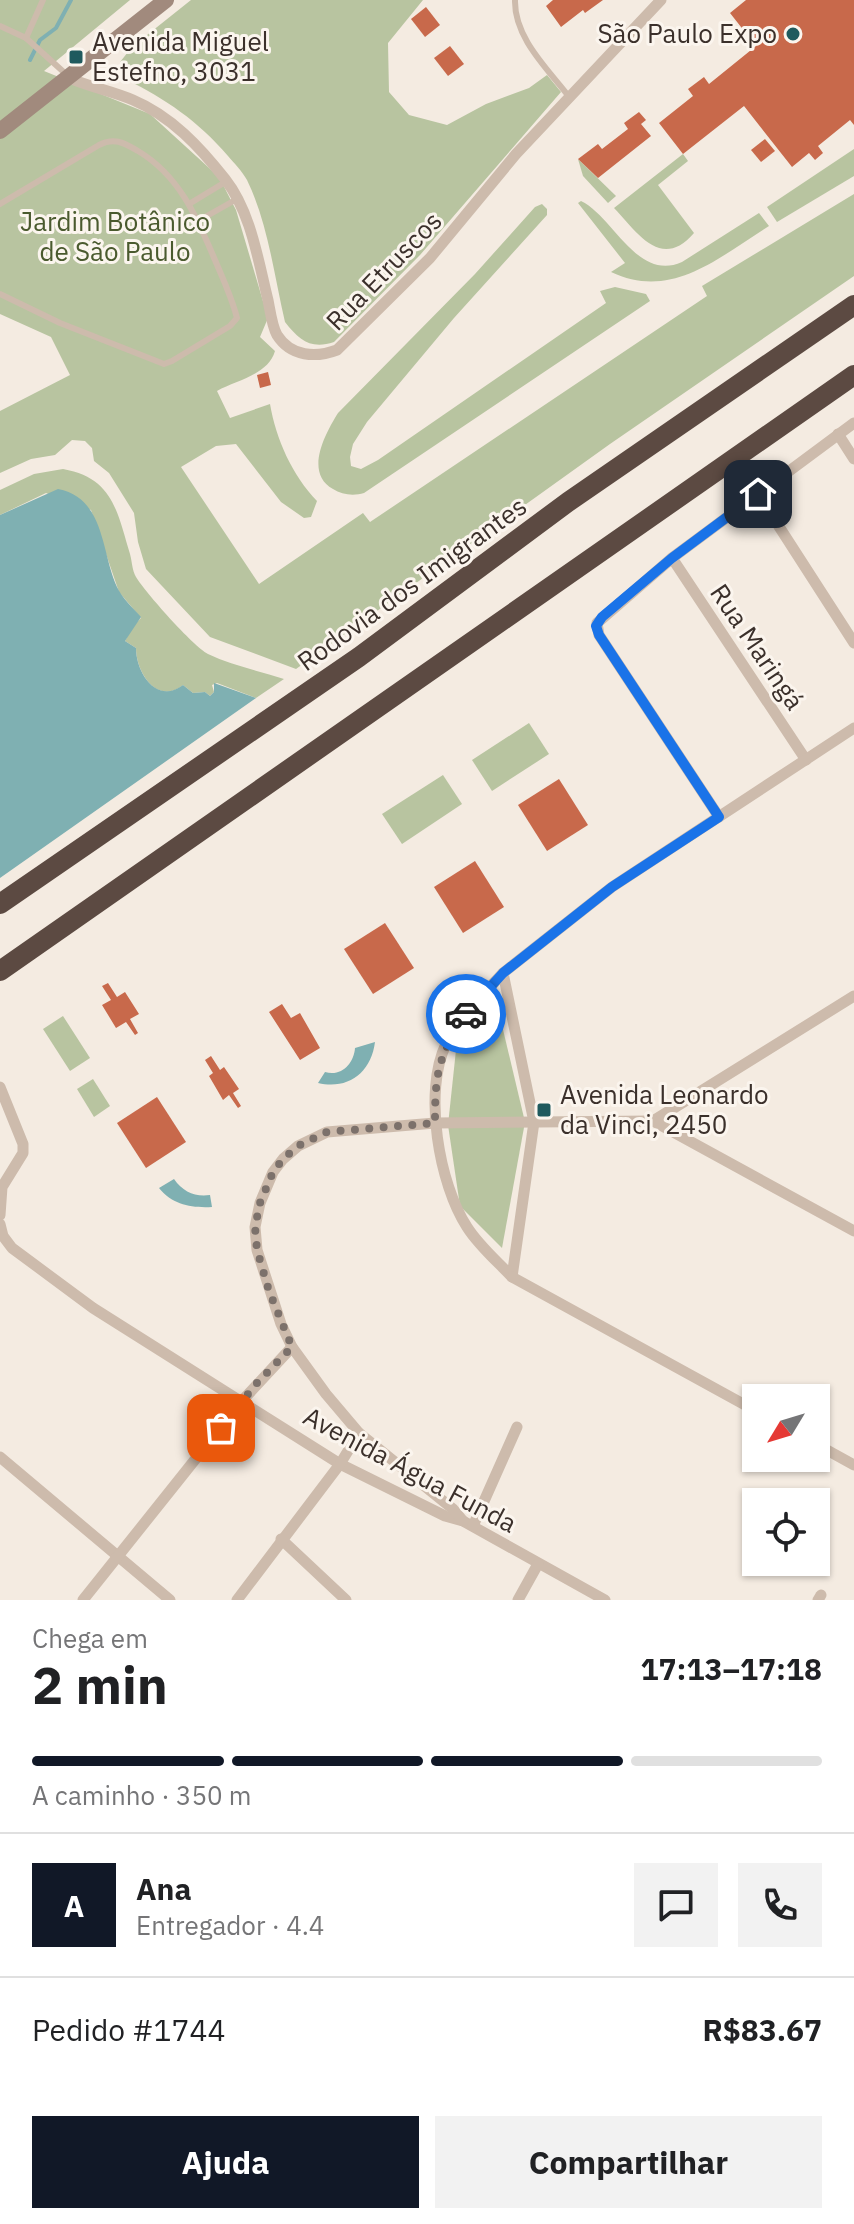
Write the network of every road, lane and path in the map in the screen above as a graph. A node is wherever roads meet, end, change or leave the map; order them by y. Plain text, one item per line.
1 (43, 0) edge
2 (166, 0) edge
3 (515, 0) edge
4 (661, 0) edge
5 (0, 26) edge
6 (29, 40) junction
7 (69, 78) junction
8 (570, 98) junction
9 (0, 131) edge
10 (227, 181) junction
11 (238, 198) junction
12 (0, 204) edge
13 (189, 204) junction
14 (198, 221) junction
15 (0, 294) edge
16 (854, 305) edge
17 (854, 375) edge
18 (854, 423) edge
19 (838, 434) junction
20 (854, 459) edge
21 (758, 494) junction
22 (672, 558) junction
23 (854, 643) edge
24 (854, 728) edge
25 (806, 760) junction
26 (719, 817) junction
27 (0, 904) edge
28 (0, 971) edge
29 (503, 973) junction
30 (854, 996) edge
31 (0, 1087) edge
32 (653, 1121) junction
33 (534, 1122) junction
34 (435, 1123) junction
35 (1, 1186) edge
36 (0, 1215) edge
37 (2, 1230) edge
38 (854, 1231) edge
39 (512, 1277) junction
40 (292, 1347) junction
41 (241, 1402) junction
42 (742, 1403) edge
43 (517, 1427) dead end
44 (359, 1433) junction
45 (830, 1452) edge
46 (0, 1457) edge
47 (340, 1464) junction
48 (854, 1465) edge
49 (468, 1524) junction
50 (281, 1539) junction
51 (117, 1557) junction
52 (538, 1564) junction
53 (83, 1600) edge
54 (170, 1600) edge
55 (237, 1600) edge
56 (346, 1600) edge
57 (518, 1600) edge
58 (605, 1600) edge

1 - 6 lane
2 - 7 main road
3 - 8 lane
4 - 8 street, Rua Etruscos
5 - 6 lane
6 - 7 lane, Rua Etruscos
7 - 9 main road
7 - 10 street, Rua Etruscos
8 - 11 street, Rua Etruscos
10 - 11 street, Rua Etruscos
10 - 13 lane
11 - 14 lane
12 - 13 lane
13 - 14 lane
14 - 15 lane
16 - 27 highway, Rodovia dos Imigrantes
17 - 28 highway
18 - 19 street
19 - 20 street
19 - 21 street
21 - 22 street
21 - 23 street
22 - 25 street, Rua Maringá
22 - 26 street
24 - 25 street
25 - 26 street
26 - 29 street
29 - 33 street
29 - 34 street
30 - 32 street
31 - 35 street
32 - 33 street
32 - 38 street
33 - 34 street
33 - 39 street
34 - 39 street
34 - 40 street
35 - 36 street
37 - 41 street, Avenida Água Funda
39 - 42 street
40 - 41 street
40 - 44 street
41 - 47 street, Avenida Água Funda
41 - 51 street
43 - 49 street
44 - 47 street
44 - 49 street
45 - 48 street
46 - 51 street
47 - 49 street, Avenida Água Funda
47 - 50 street
49 - 52 street, Avenida Água Funda
50 - 55 street
50 - 56 street
51 - 53 street
51 - 54 street
52 - 57 street
52 - 58 street, Avenida Água Funda

